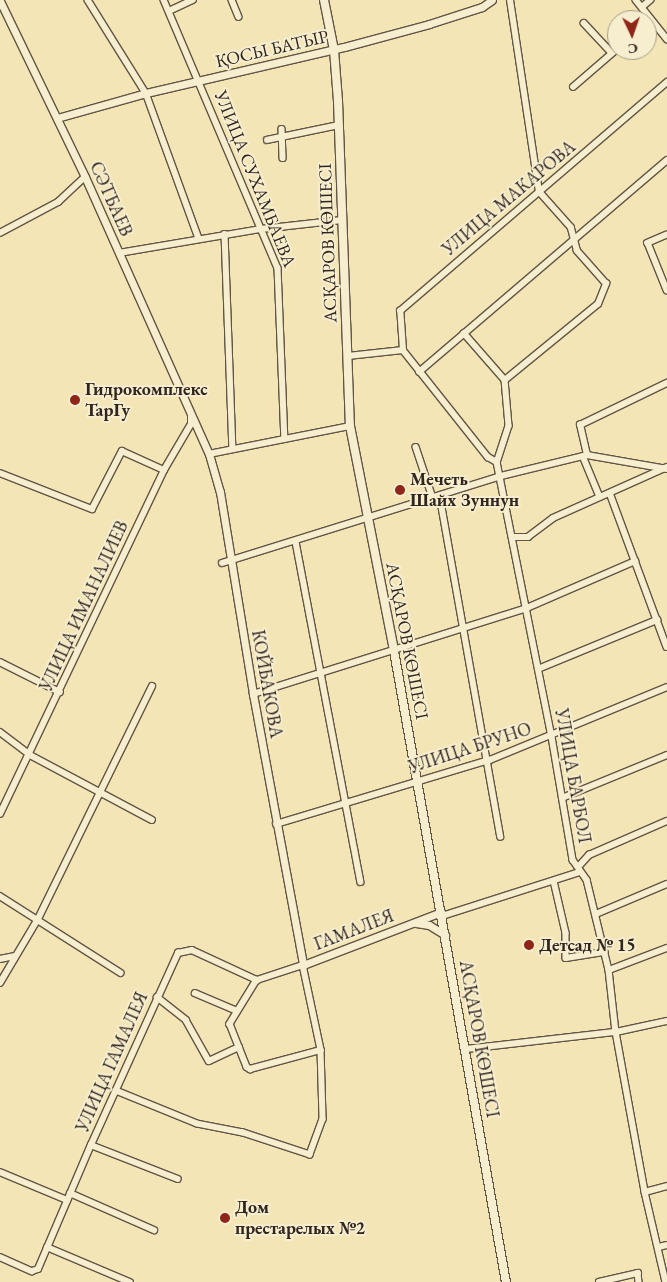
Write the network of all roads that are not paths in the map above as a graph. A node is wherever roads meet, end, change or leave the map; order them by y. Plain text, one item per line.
1 (88, 0) edge
2 (164, 0) edge
3 (193, 0) edge
4 (232, 0) edge
5 (324, 0) edge
6 (492, 0) edge
7 (510, 0) edge
8 (636, 0) edge
9 (650, 0) edge
10 (0, 1) edge
11 (642, 6) junction
12 (644, 10) edge
13 (168, 11) junction
14 (240, 16) dead end
15 (584, 23) dead end
16 (657, 29) edge
17 (667, 39) edge
18 (607, 44) edge
19 (334, 50) junction
20 (607, 58) edge
21 (199, 82) junction
22 (667, 82) edge
23 (573, 87) dead end
24 (146, 93) junction
25 (57, 118) junction
26 (339, 125) junction
27 (282, 129) dead end
28 (282, 137) junction
29 (267, 140) dead end
30 (283, 158) dead end
31 (667, 160) edge
32 (85, 177) junction
33 (539, 192) junction
34 (342, 220) junction
35 (261, 229) junction
36 (0, 233) edge
37 (225, 234) junction
38 (667, 235) edge
39 (199, 239) junction
40 (573, 240) junction
41 (119, 253) junction
42 (667, 290) edge
43 (464, 333) junction
44 (403, 350) junction
45 (348, 356) junction
46 (420, 372) junction
47 (505, 380) junction
48 (667, 383) edge
49 (191, 412) junction
50 (350, 426) junction
51 (285, 439) junction
52 (416, 447) dead end
53 (233, 449) junction
54 (209, 454) junction
55 (585, 455) junction
56 (497, 462) junction
57 (667, 468) edge
58 (164, 470) junction
59 (0, 473) edge
60 (501, 476) junction
61 (610, 493) junction
62 (440, 496) junction
63 (600, 497) junction
64 (433, 498) junction
65 (368, 518) junction
66 (514, 537) junction
67 (296, 542) junction
68 (231, 560) junction
69 (635, 561) junction
70 (222, 563) dead end
71 (527, 608) junction
72 (657, 620) junction
73 (465, 626) junction
74 (667, 647) edge
75 (394, 651) junction
76 (0, 662) edge
77 (538, 669) junction
78 (323, 673) junction
79 (152, 686) dead end
80 (667, 687) edge
81 (60, 692) junction
82 (253, 694) junction
83 (0, 732) edge
84 (552, 737) junction
85 (30, 755) junction
86 (667, 755) edge
87 (490, 760) junction
88 (418, 780) junction
89 (102, 793) junction
90 (562, 798) junction
91 (346, 802) junction
92 (0, 814) edge
93 (152, 820) dead end
94 (667, 821) edge
95 (276, 824) junction
96 (501, 837) dead end
97 (579, 869) junction
98 (554, 880) junction
99 (361, 882) dead end
100 (667, 884) edge
101 (0, 896) edge
102 (442, 914) junction
103 (596, 914) junction
104 (38, 919) junction
105 (416, 922) junction
106 (445, 935) junction
107 (667, 948) edge
108 (605, 952) junction
109 (15, 956) junction
110 (0, 959) edge
111 (303, 965) junction
112 (609, 970) junction
113 (122, 972) dead end
114 (257, 980) junction
115 (0, 983) edge
116 (195, 993) dead end
117 (157, 997) junction
118 (235, 1010) junction
119 (667, 1021) edge
120 (616, 1032) junction
121 (239, 1047) junction
122 (466, 1049) junction
123 (321, 1050) junction
124 (116, 1091) junction
125 (91, 1145) junction
126 (0, 1172) edge
127 (178, 1179) dead end
128 (667, 1186) edge
129 (645, 1192) junction
130 (70, 1193) junction
131 (67, 1200) junction
132 (154, 1230) dead end
133 (667, 1245) edge
134 (47, 1247) junction
135 (659, 1247) junction
136 (0, 1257) edge
137 (130, 1282) edge
138 (506, 1282) edge
139 (599, 1282) edge
140 (640, 1282) edge
141 (666, 1282) edge

1 - 24 street
2 - 13 street, УЛИЦА СУХАМБАЕВА
3 - 13 street
4 - 14 street
5 - 19 main road, АСҚАРОВ КӨШЕСІ
6 - 19 street, ҚОСЫ БАТЫР
7 - 33 street
8 - 11 street
9 - 11 street
10 - 25 street, СӘТБАЕВ
11 - 12 street
13 - 21 street, УЛИЦА СУХАМБАЕВА
15 - 18 street
16 - 17 street
19 - 21 street, ҚОСЫ БАТЫР
19 - 26 main road, АСҚАРОВ КӨШЕСІ
20 - 23 street
21 - 24 street, ҚОСЫ БАТЫР
21 - 35 street, УЛИЦА СУХАМБАЕВА
22 - 33 street, УЛИЦА МАКАРОВА
24 - 25 street, ҚОСЫ БАТЫР
24 - 39 street
25 - 32 street, СӘТБАЕВ
26 - 28 street
26 - 34 main road, АСҚАРОВ КӨШЕСІ
27 - 28 street
28 - 29 street
28 - 30 street
31 - 40 street
32 - 36 street
32 - 41 street, СӘТБАЕВ
33 - 40 street
33 - 44 street, УЛИЦА МАКАРОВА
34 - 35 street
34 - 45 main road, АСҚАРОВ КӨШЕСІ
35 - 37 street
35 - 51 street, УЛИЦА СУХАМБАЕВА
37 - 39 street
37 - 53 street
38 - 42 street
39 - 41 street
40 - 43 street
40 - 47 street
41 - 49 street, СӘТБАЕВ
43 - 46 street
43 - 47 street
44 - 45 street
44 - 46 street
45 - 50 main road, АСҚАРОВ КӨШЕСІ
46 - 56 street
47 - 56 street
48 - 55 street
49 - 54 street, КОЙБАКОВА
49 - 58 street, УЛИЦА ИМАНАЛИЕВ
50 - 51 street
50 - 65 main road, АСҚАРОВ КӨШЕСІ
51 - 53 street
52 - 64 street
53 - 54 street
54 - 68 street, КОЙБАКОВА
55 - 57 street
55 - 60 street
55 - 63 street
56 - 60 street, УЛИЦА БАРБОЛ
57 - 61 street
58 - 59 street
58 - 81 street, УЛИЦА ИМАНАЛИЕВ
60 - 62 street
60 - 66 street, УЛИЦА БАРБОЛ
61 - 63 street
61 - 69 street
62 - 64 street
62 - 73 street
63 - 66 street
64 - 65 street
65 - 67 street
65 - 75 main road, АСҚАРОВ КӨШЕСІ
66 - 71 street, УЛИЦА БАРБОЛ
67 - 68 street
67 - 78 street
68 - 70 street
68 - 82 street, КОЙБАКОВА
69 - 71 street
69 - 72 street
71 - 73 street
71 - 77 street, УЛИЦА БАРБОЛ
72 - 74 street
72 - 77 street
73 - 75 street
73 - 87 street
75 - 78 street
75 - 88 main road, АСҚАРОВ КӨШЕСІ
76 - 81 street
77 - 84 street, УЛИЦА БАРБОЛ
78 - 82 street
78 - 91 street
79 - 89 street
80 - 84 street, УЛИЦА БРУНО
81 - 85 street, УЛИЦА ИМАНАЛИЕВ
82 - 95 street, КОЙБАКОВА
83 - 85 street
84 - 87 street, УЛИЦА БРУНО
84 - 90 street, УЛИЦА БАРБОЛ
85 - 89 street
85 - 92 street, УЛИЦА ИМАНАЛИЕВ
86 - 90 street
87 - 88 street, УЛИЦА БРУНО
87 - 96 street
88 - 91 street, УЛИЦА БРУНО
88 - 102 main road, АСҚАРОВ КӨШЕСІ
89 - 93 street
89 - 104 street
90 - 97 street, УЛИЦА БАРБОЛ
91 - 95 street, УЛИЦА БРУНО
91 - 99 street
94 - 97 street
95 - 111 street, КОЙБАКОВА
97 - 98 street
97 - 103 street, УЛИЦА БАРБОЛ
98 - 102 street
98 - 108 street
100 - 103 street
101 - 104 street
102 - 105 street, ГАМАЛЕЯ
102 - 106 main road, АСҚАРОВ КӨШЕСІ
103 - 108 street, УЛИЦА БАРБОЛ
104 - 109 street
104 - 113 street
105 - 106 street
105 - 111 street, ГАМАЛЕЯ
106 - 122 main road, АСҚАРОВ КӨШЕСІ
107 - 112 street
108 - 112 street, УЛИЦА БАРБОЛ
109 - 110 street
109 - 115 street
111 - 114 street
111 - 123 street
112 - 120 street, УЛИЦА БАРБОЛ
114 - 117 street, УЛИЦА ГАМАЛЕЯ
114 - 118 street
116 - 118 street
117 - 121 street
117 - 124 street, УЛИЦА ГАМАЛЕЯ
118 - 121 street
119 - 120 street
120 - 122 street
120 - 129 street, УЛИЦА БАРБОЛ
121 - 123 street
122 - 138 main road, АСҚАРОВ КӨШЕСІ
123 - 124 street
124 - 125 street, УЛИЦА ГАМАЛЕЯ
125 - 127 street
125 - 130 street, УЛИЦА ГАМАЛЕЯ
126 - 131 street
128 - 129 street
129 - 135 street, УЛИЦА БАРБОЛ
130 - 131 street, УЛИЦА ГАМАЛЕЯ
130 - 132 street
131 - 134 street, УЛИЦА ГАМАЛЕЯ
133 - 135 street
134 - 136 street, УЛИЦА ГАМАЛЕЯ
134 - 137 street
135 - 141 street, УЛИЦА БАРБОЛ
139 - 140 street

